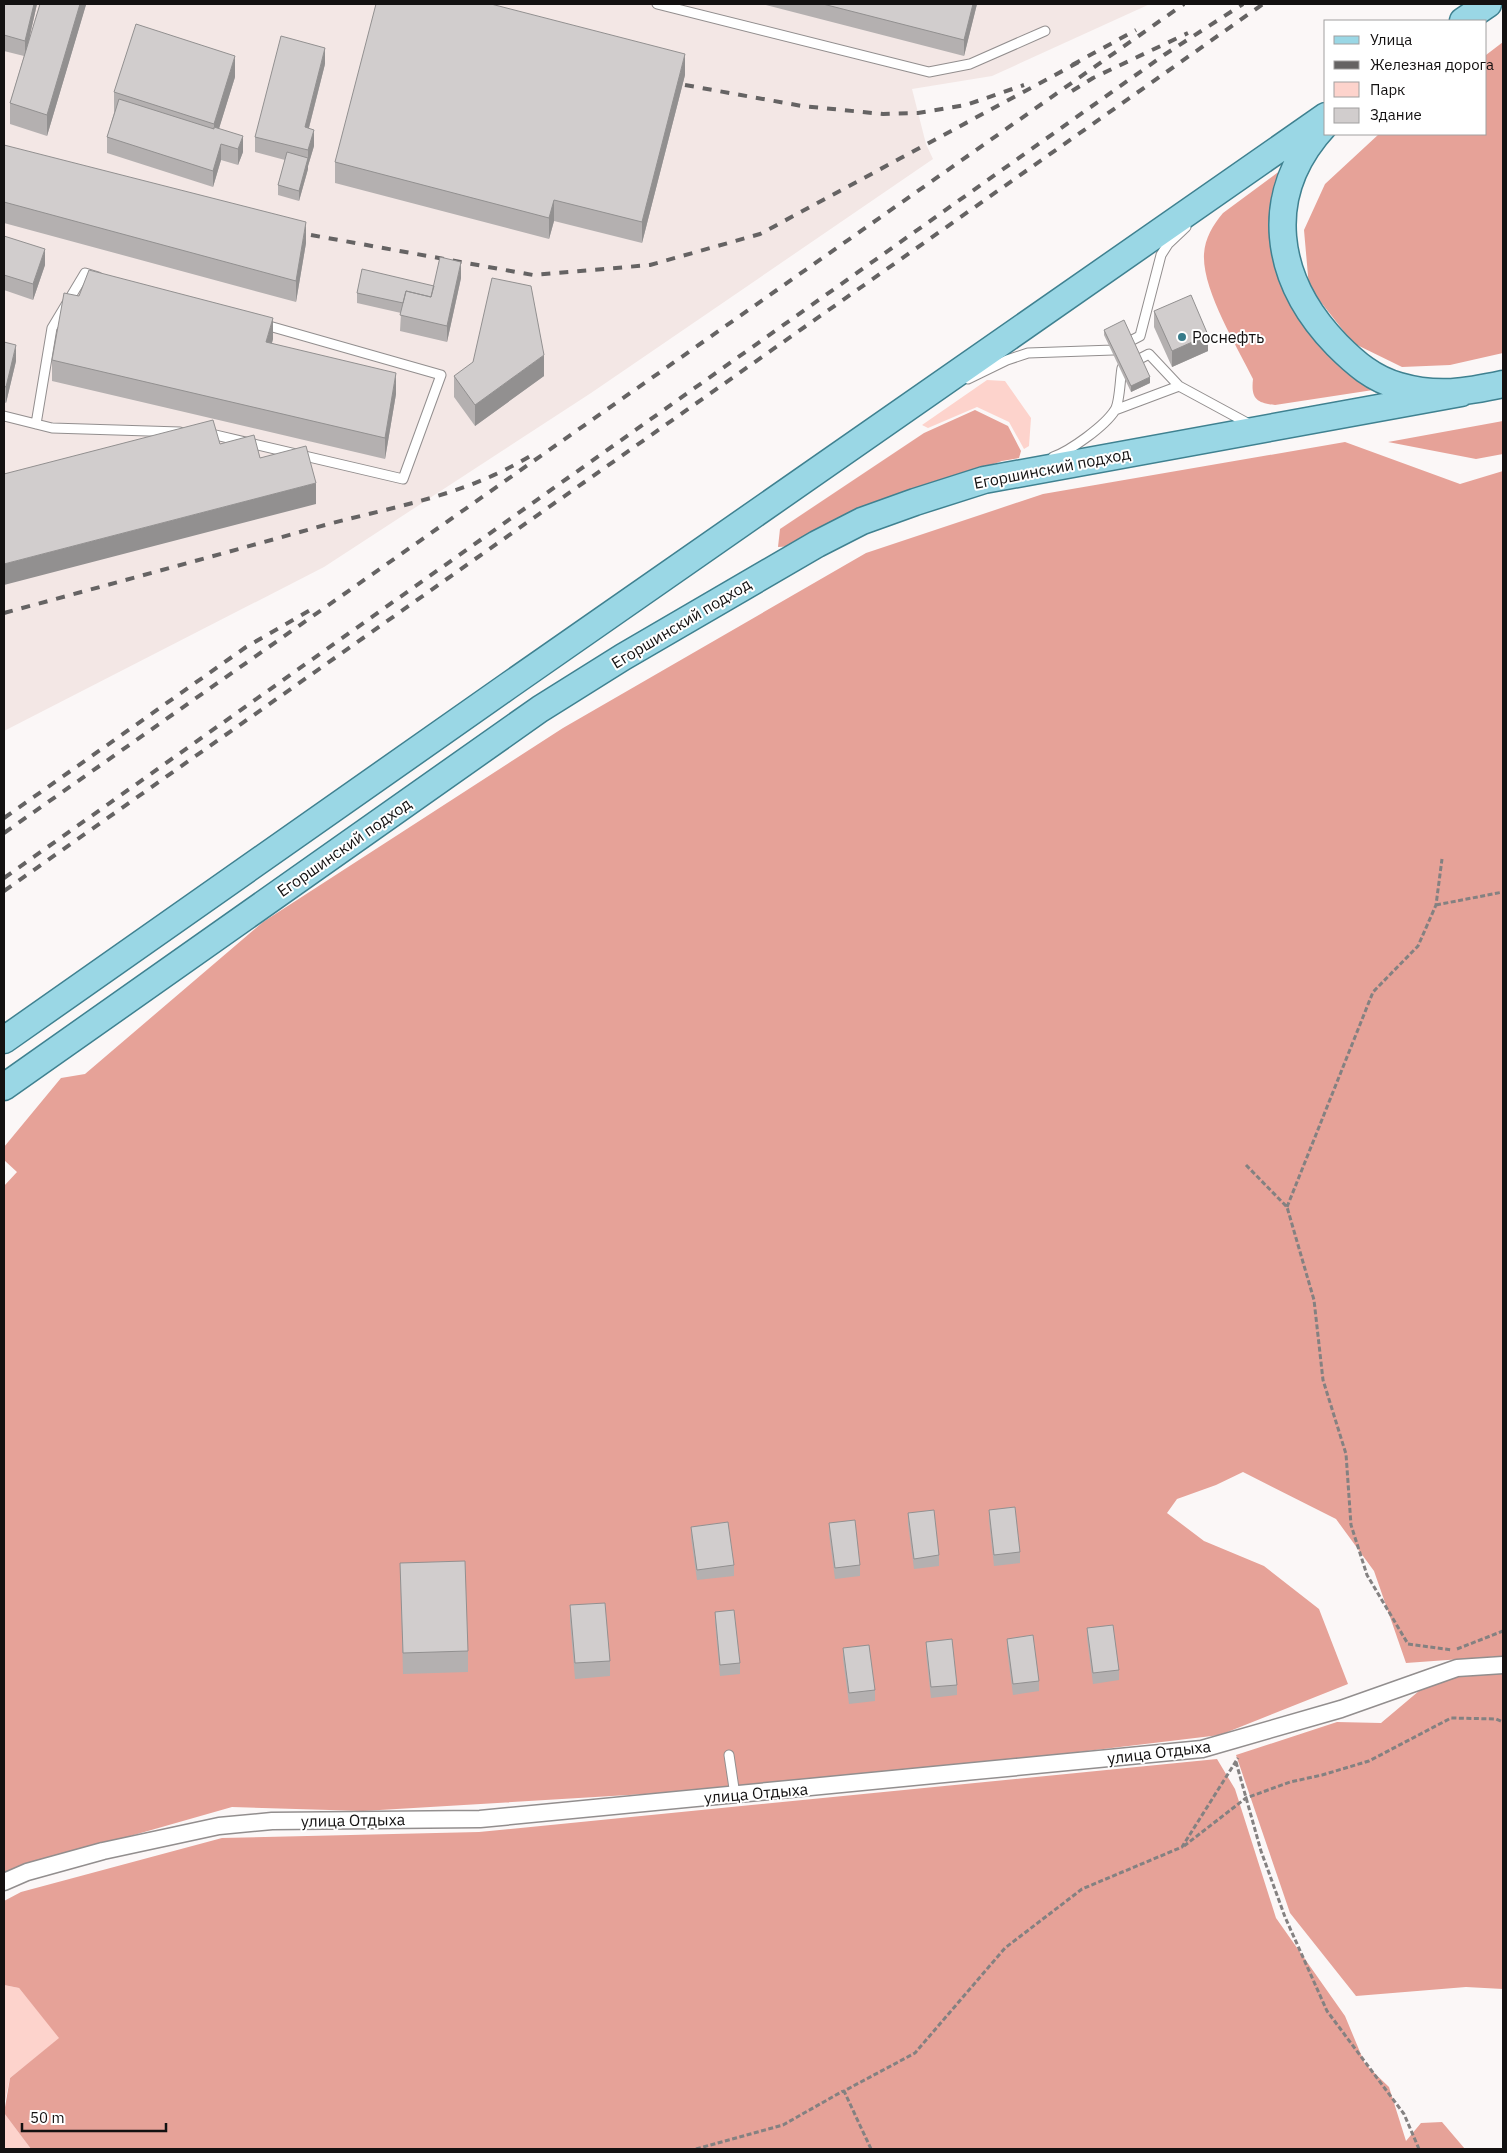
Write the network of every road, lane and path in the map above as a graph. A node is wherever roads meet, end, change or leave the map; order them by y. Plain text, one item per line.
1 (657, 4) edge
2 (1488, 4) edge
3 (1464, 20) edge
4 (1045, 31) dead end
5 (1324, 117) edge
6 (1324, 128) edge
7 (1204, 200) junction
8 (104, 279) edge
9 (248, 320) edge
10 (963, 382) dead end
11 (1503, 384) edge
12 (1179, 386) junction
13 (947, 392) dead end
14 (1461, 393) junction
15 (1116, 410) junction
16 (4, 416) edge
17 (36, 424) junction
18 (1258, 429) junction
19 (837, 456) junction
20 (984, 480) junction
21 (1442, 859) dead end
22 (1503, 892) edge
23 (1436, 905) junction
24 (4, 1040) edge
25 (4, 1087) edge
26 (1246, 1166) dead end
27 (1287, 1207) junction
28 (1503, 1630) edge
29 (1503, 1665) edge
30 (1503, 1722) edge
31 (1249, 1737) junction
32 (729, 1755) dead end
33 (1236, 1761) junction
34 (735, 1795) junction
35 (1246, 1798) junction
36 (1182, 1847) junction
37 (4, 1882) edge
38 (844, 2091) junction
39 (696, 2149) edge
40 (871, 2149) edge
41 (1419, 2149) edge

1 - 4 lane
2 - 3 main road
5 - 7 main road
6 - 14 main road
7 - 10 lane
7 - 19 main road
8 - 17 lane
9 - 17 lane
11 - 14 main road
12 - 15 lane
12 - 15 lane
12 - 18 lane
13 - 19 lane
14 - 18 main road, Егоршинский подход
15 - 20 lane
16 - 17 lane
18 - 20 main road, Егоршинский подход
19 - 24 main road
20 - 25 main road, Егоршинский подход
21 - 23 path
22 - 23 path
23 - 27 path
26 - 27 path
27 - 28 path
29 - 31 street, улица Отдыха
30 - 35 path
31 - 33 path
31 - 34 street, улица Отдыха
32 - 34 lane
33 - 35 path
33 - 36 path
34 - 37 street, улица Отдыха
35 - 36 path
35 - 41 path
36 - 38 path
38 - 39 path
38 - 40 path

